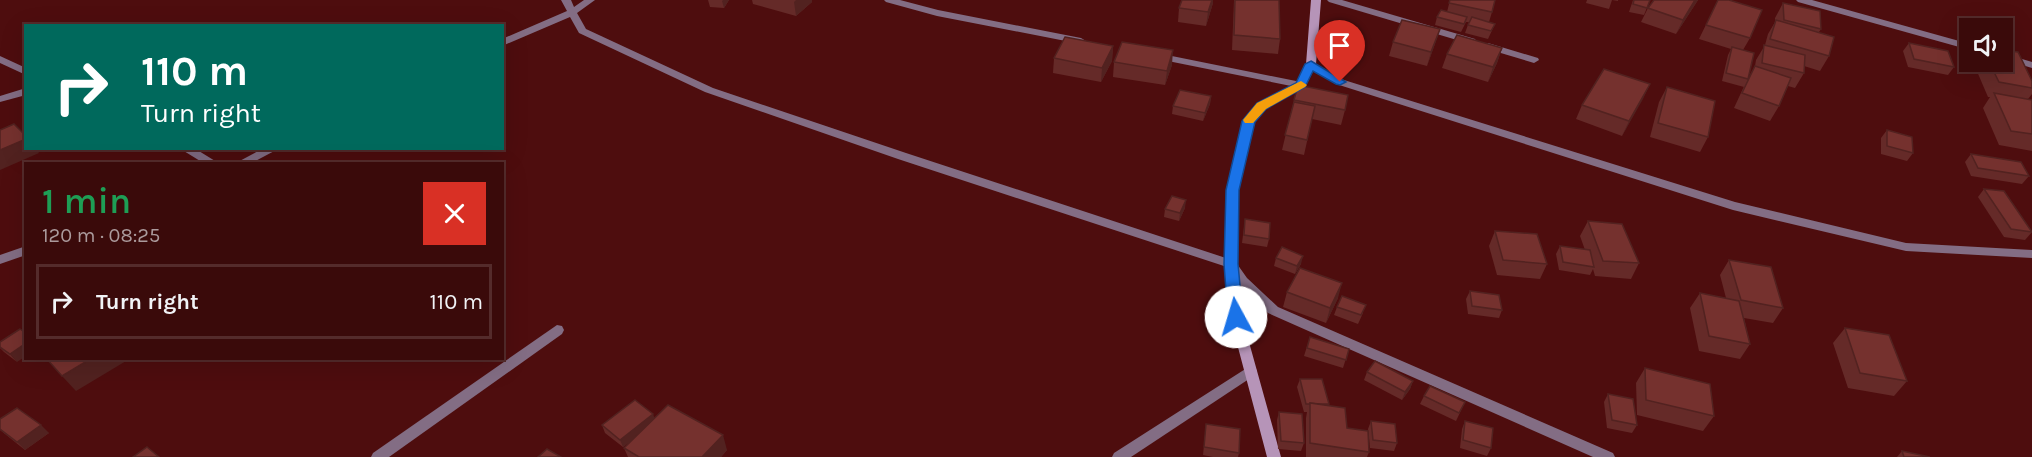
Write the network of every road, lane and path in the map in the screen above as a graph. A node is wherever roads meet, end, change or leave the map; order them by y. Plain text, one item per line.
1 (566, 0) edge
2 (590, 0) edge
3 (889, 0) edge
4 (1316, 0) edge
5 (1332, 0) edge
6 (1801, 0) edge
7 (571, 13) junction
8 (504, 42) edge
9 (1090, 43) edge
10 (1959, 44) edge
11 (1148, 55) edge
12 (0, 59) edge
13 (2013, 59) edge
14 (1534, 60) dead end
15 (1311, 64) junction
16 (2032, 65) edge
17 (24, 71) edge
18 (1301, 85) junction
19 (24, 92) edge
20 (0, 99) edge
21 (188, 150) edge
22 (270, 150) edge
23 (211, 162) edge
24 (243, 162) edge
25 (24, 251) edge
26 (2032, 254) edge
27 (0, 260) edge
28 (1231, 264) junction
29 (557, 330) dead end
30 (1250, 371) junction
31 (378, 457) edge
32 (1119, 457) edge
33 (1274, 457) edge
34 (1608, 457) edge

1 - 7 street
2 - 7 street
3 - 9 street
4 - 15 street
5 - 14 street
6 - 10 street
7 - 8 street
7 - 28 street
11 - 18 street
12 - 17 street
13 - 16 street
15 - 18 street
15 - 26 street
18 - 28 street
19 - 20 street
21 - 23 street
22 - 24 street
25 - 27 street
28 - 30 street
28 - 34 street
29 - 31 street
30 - 32 street
30 - 33 street

